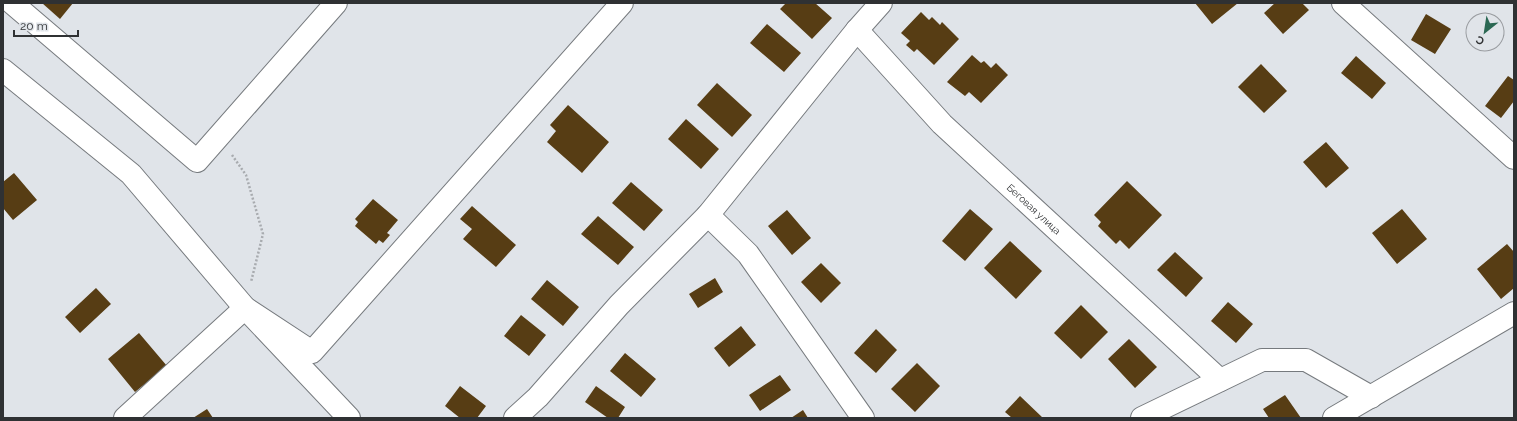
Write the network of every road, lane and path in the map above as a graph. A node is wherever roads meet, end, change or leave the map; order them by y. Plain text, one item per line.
1 (12, 3) edge
2 (622, 3) edge
3 (881, 3) edge
4 (892, 3) edge
5 (1343, 3) edge
6 (326, 6) edge
7 (857, 30) junction
8 (3, 70) edge
9 (218, 136) junction
10 (1514, 158) edge
11 (708, 215) junction
12 (245, 308) junction
13 (1514, 313) edge
14 (1220, 380) junction
15 (1371, 397) junction
16 (125, 418) edge
17 (349, 418) edge
18 (516, 418) edge
19 (863, 418) edge
20 (1142, 418) edge
21 (1334, 418) edge

1 - 9 street
2 - 12 street
3 - 7 street
4 - 7 street
5 - 10 street
6 - 9 street
7 - 11 street
7 - 14 street, Беговая улица
8 - 12 street
9 - 12 path
11 - 18 street
11 - 19 street
12 - 16 street
12 - 17 street
13 - 15 street
14 - 15 street
14 - 20 street
15 - 21 street

